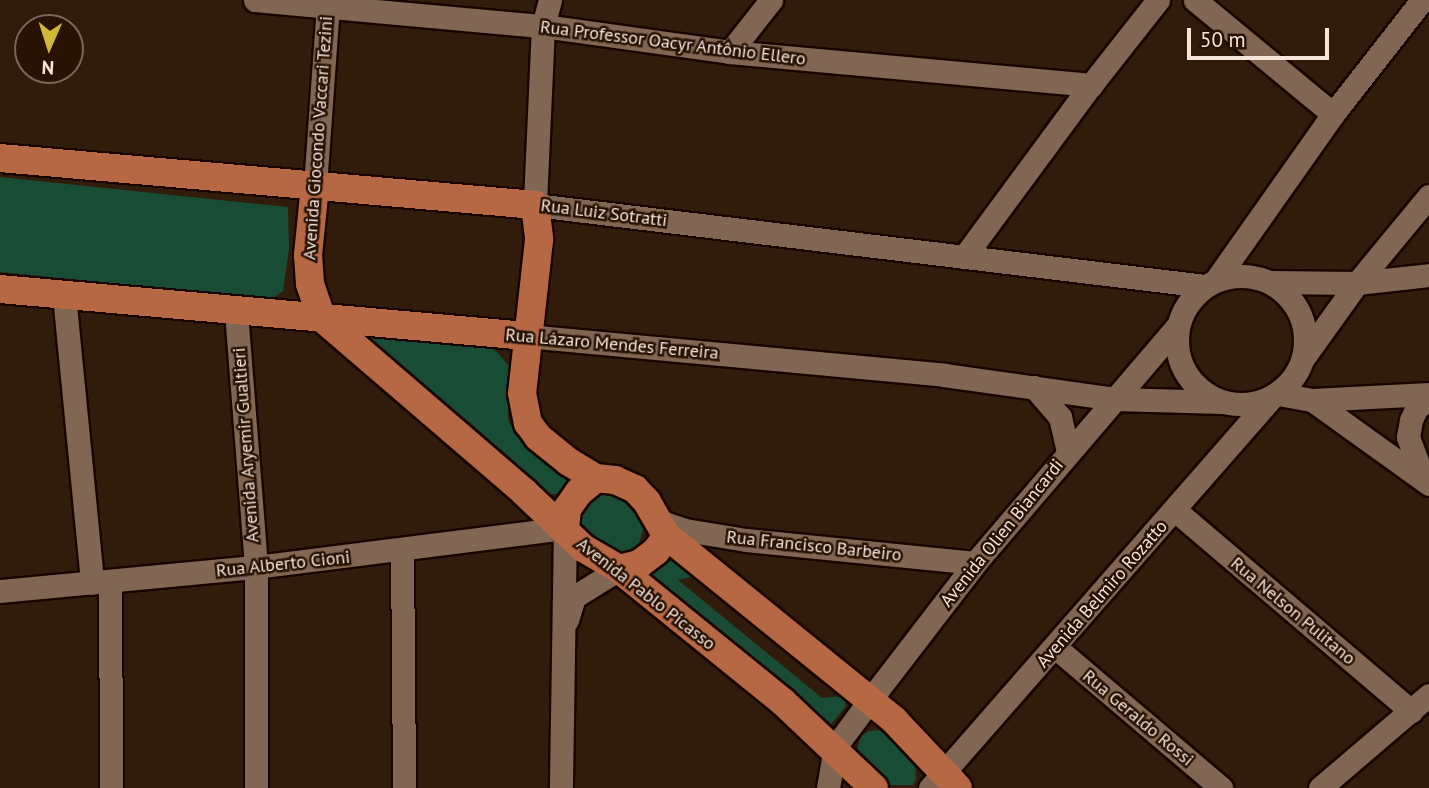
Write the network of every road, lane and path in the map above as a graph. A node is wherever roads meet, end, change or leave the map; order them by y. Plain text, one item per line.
1 (255, 0) edge
2 (550, 0) edge
3 (771, 0) edge
4 (1158, 0) edge
5 (1195, 0) edge
6 (1422, 0) edge
7 (330, 3) edge
8 (543, 26) junction
9 (730, 52) junction
10 (1091, 85) junction
11 (1332, 114) junction
12 (0, 158) edge
13 (315, 186) junction
14 (1429, 196) edge
15 (535, 205) junction
16 (964, 257) junction
17 (1429, 275) edge
18 (1270, 282) junction
19 (1211, 283) junction
20 (1357, 283) junction
21 (0, 289) edge
22 (64, 295) junction
23 (236, 312) junction
24 (322, 318) junction
25 (1178, 325) junction
26 (527, 336) junction
27 (1304, 357) junction
28 (1034, 387) junction
29 (1429, 394) edge
30 (1275, 396) junction
31 (1114, 399) junction
32 (1312, 400) junction
33 (1429, 400) edge
34 (1223, 402) junction
35 (1068, 452) junction
36 (596, 478) junction
37 (1426, 482) edge
38 (1175, 511) junction
39 (565, 528) junction
40 (661, 528) junction
41 (402, 550) junction
42 (975, 563) junction
43 (256, 567) junction
44 (619, 569) junction
45 (101, 582) junction
46 (0, 591) edge
47 (562, 633) junction
48 (1055, 648) junction
49 (1429, 695) edge
50 (870, 700) junction
51 (1411, 711) junction
52 (835, 747) junction
53 (944, 784) edge
54 (111, 788) edge
55 (257, 788) edge
56 (404, 788) edge
57 (561, 788) edge
58 (828, 788) edge
59 (874, 788) edge
60 (1221, 788) edge
61 (1320, 788) edge

1 - 7 street, Rua Professor Oacyr Antônio Ellero
2 - 8 street
3 - 9 street
4 - 10 street
5 - 11 street
6 - 11 street
7 - 8 street, Rua Professor Oacyr Antônio Ellero
7 - 13 street, Avenida Giocondo Vaccari Tezini
8 - 9 street, Rua Professor Oacyr Antônio Ellero
8 - 15 street
9 - 10 street, Rua Professor Oacyr Antônio Ellero
10 - 16 street
11 - 19 street
12 - 13 main road, Rua Luiz Sotratti
13 - 15 main road, Rua Luiz Sotratti
13 - 24 main road, Avenida Giocondo Vaccari Tezini
14 - 20 street
15 - 16 street, Rua Luiz Sotratti
15 - 26 main road
16 - 19 street, Rua Luiz Sotratti
17 - 20 street
18 - 19 street
18 - 20 street
18 - 27 street
19 - 25 street
20 - 27 street
21 - 22 main road, Rua Lázaro Mendes Ferreira
22 - 23 main road, Rua Lázaro Mendes Ferreira
22 - 45 street
23 - 24 main road, Rua Lázaro Mendes Ferreira
23 - 43 street, Avenida Aryemir Gualtieri
24 - 26 main road, Rua Lázaro Mendes Ferreira
24 - 39 main road, Avenida Pablo Picasso
25 - 31 street, Avenida Olien Biancardi
25 - 34 street
26 - 28 street, Rua Lázaro Mendes Ferreira
26 - 36 main road
27 - 30 street
28 - 31 street, Rua Lázaro Mendes Ferreira
28 - 35 street
29 - 32 street
30 - 32 street
30 - 34 street
30 - 38 street, Avenida Belmiro Rozatto
31 - 34 street, Rua Lázaro Mendes Ferreira
31 - 35 street, Avenida Olien Biancardi
32 - 37 street
33 - 37 street
35 - 42 street, Avenida Olien Biancardi
36 - 39 main road
36 - 40 main road
38 - 48 street, Avenida Belmiro Rozatto
38 - 51 street, Rua Nelson Pulitano
39 - 41 street, Rua Alberto Cioni
39 - 44 main road, Avenida Pablo Picasso
39 - 47 street
40 - 42 street, Rua Francisco Barbeiro
40 - 44 main road
40 - 50 main road
41 - 43 street, Rua Alberto Cioni
41 - 56 street
42 - 50 street, Avenida Olien Biancardi
43 - 45 street, Rua Alberto Cioni
43 - 55 street, Avenida Aryemir Gualtieri
44 - 47 street
44 - 52 main road, Avenida Pablo Picasso
45 - 46 street, Rua Alberto Cioni
45 - 54 street
47 - 57 street
48 - 53 street, Avenida Belmiro Rozatto
48 - 60 street, Rua Geraldo Rossi
49 - 51 street
50 - 52 street, Avenida Olien Biancardi
50 - 53 main road
51 - 61 street
52 - 58 street
52 - 59 main road, Avenida Pablo Picasso

